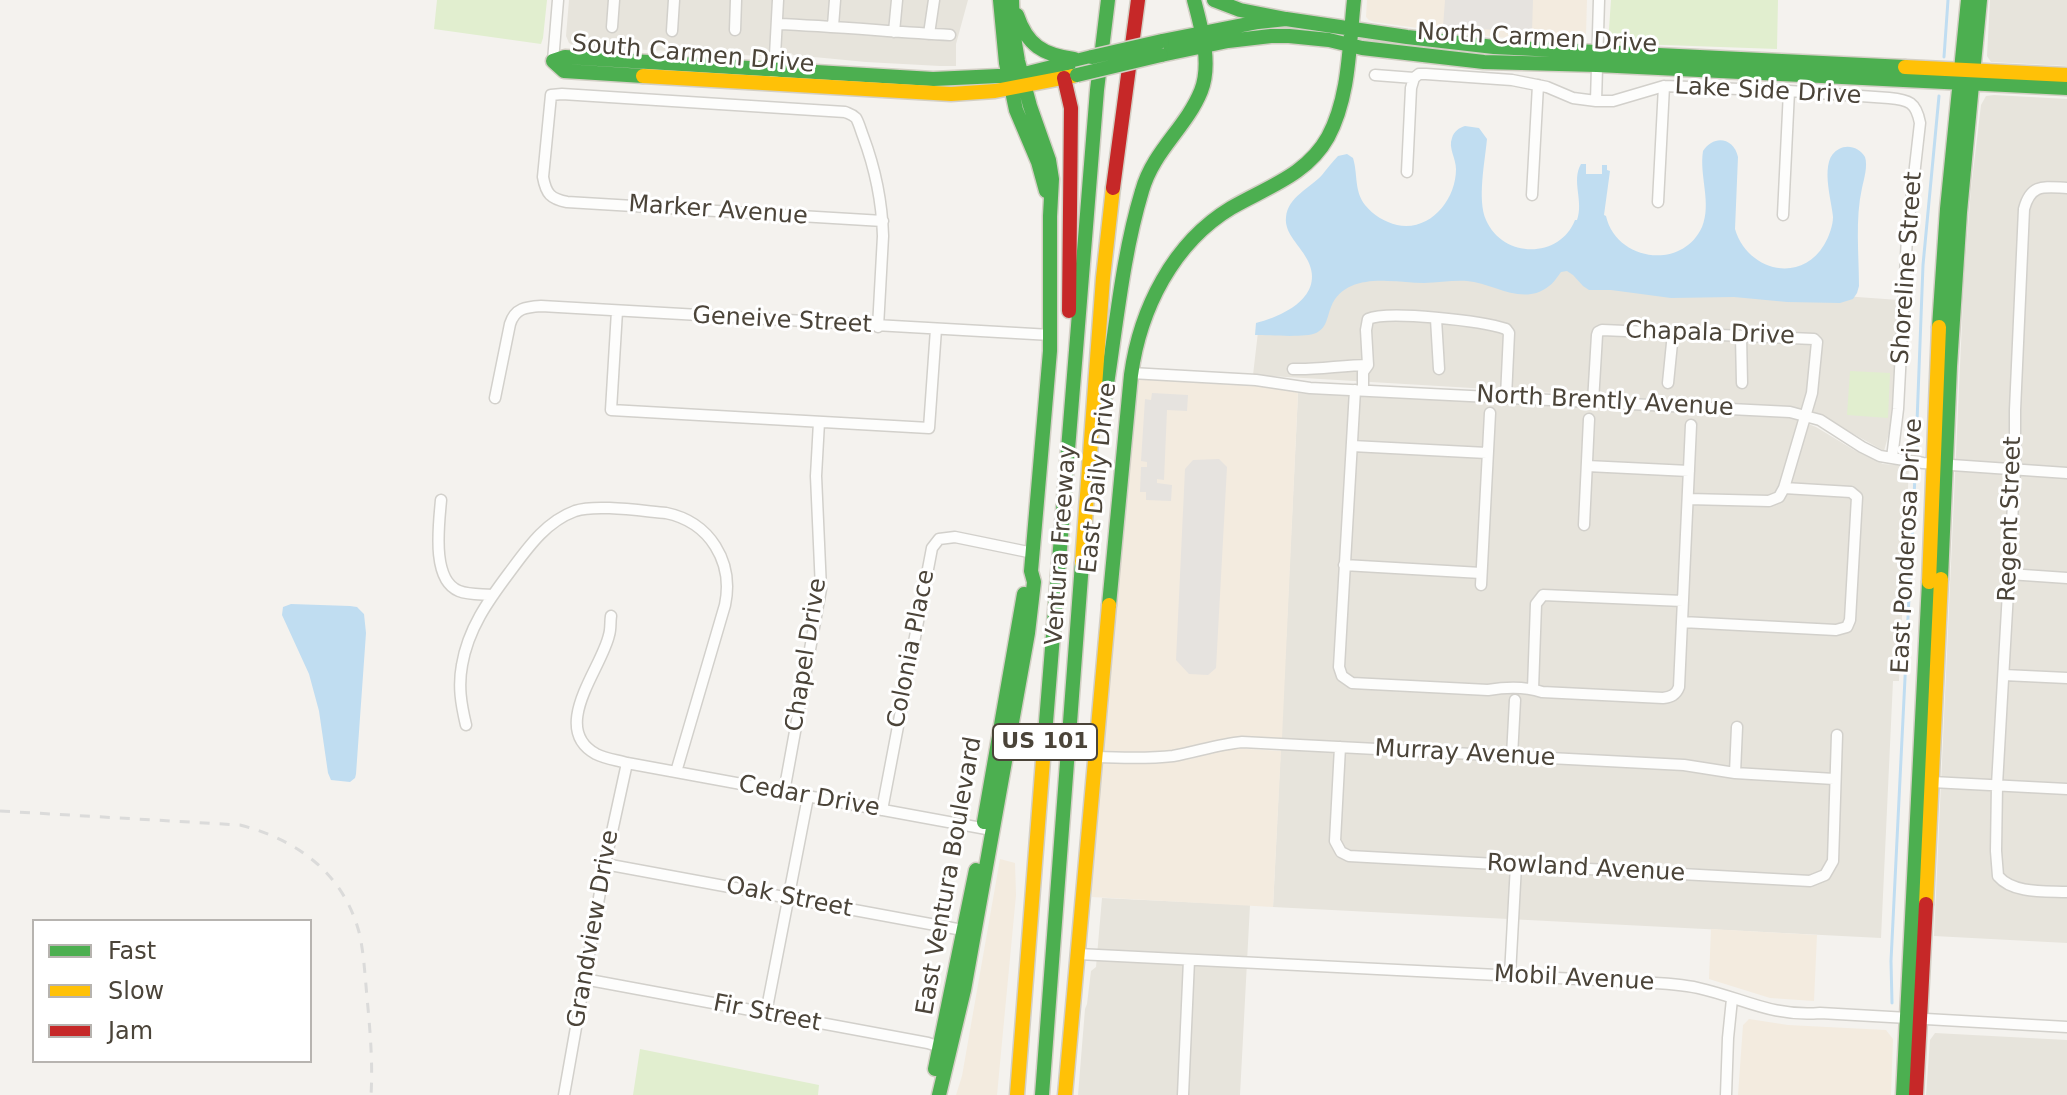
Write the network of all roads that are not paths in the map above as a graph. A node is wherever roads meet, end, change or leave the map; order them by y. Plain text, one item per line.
1 (558, 0) edge
2 (614, 0) edge
3 (674, 0) edge
4 (736, 0) edge
5 (778, 0) edge
6 (835, 0) edge
7 (897, 0) edge
8 (934, 0) edge
9 (1000, 0) edge
10 (1013, 0) edge
11 (1108, 0) edge
12 (1138, 0) edge
13 (1194, 0) edge
14 (1214, 0) edge
15 (1354, 0) edge
16 (1599, 0) edge
17 (1968, 0) edge
18 (1980, 0) edge
19 (1286, 19) junction
20 (777, 24) junction
21 (833, 26) junction
22 (612, 27) dead end
23 (1351, 28) junction
24 (735, 30) dead end
25 (672, 31) dead end
26 (894, 32) junction
27 (929, 34) junction
28 (950, 35) dead end
29 (1204, 39) junction
30 (1349, 45) junction
31 (1162, 48) junction
32 (1597, 59) junction
33 (1078, 60) junction
34 (553, 61) junction
35 (775, 68) junction
36 (1375, 75) dead end
37 (2067, 75) edge
38 (1070, 77) junction
39 (1967, 77) junction
40 (1414, 78) junction
41 (1016, 81) junction
42 (774, 84) junction
43 (1538, 85) junction
44 (1664, 86) junction
45 (2067, 88) edge
46 (1789, 91) junction
47 (1889, 98) joint
48 (1596, 101) junction
49 (1407, 172) dead end
50 (2067, 188) edge
51 (1532, 195) dead end
52 (1658, 202) dead end
53 (1783, 215) dead end
54 (883, 221) junction
55 (617, 311) junction
56 (1436, 319) junction
57 (878, 327) junction
58 (936, 329) junction
59 (1673, 333) junction
60 (1051, 335) junction
61 (1741, 336) junction
62 (1368, 365) junction
63 (1293, 369) dead end
64 (1439, 369) dead end
65 (1131, 373) junction
66 (1668, 383) dead end
67 (1742, 383) dead end
68 (1072, 389) junction
69 (1359, 390) junction
70 (1506, 397) junction
71 (495, 398) dead end
72 (1593, 402) junction
73 (1490, 413) dead end
74 (1807, 415) junction
75 (1589, 419) dead end
76 (819, 422) junction
77 (1691, 425) dead end
78 (1352, 446) junction
79 (1487, 453) junction
80 (1892, 458) junction
81 (1940, 464) junction
82 (1587, 466) junction
83 (2015, 469) junction
84 (1089, 470) junction
85 (1689, 471) junction
86 (2067, 473) edge
87 (1784, 488) junction
88 (1688, 499) junction
89 (441, 500) dead end
90 (1584, 525) dead end
91 (1033, 553) junction
92 (1344, 565) junction
93 (1481, 573) junction
94 (2009, 574) junction
95 (2067, 578) edge
96 (1481, 585) dead end
97 (492, 595) junction
98 (1683, 601) junction
99 (611, 616) dead end
100 (1682, 622) junction
101 (2004, 675) junction
102 (2067, 678) edge
103 (1533, 689) junction
104 (1515, 700) dead end
105 (466, 725) dead end
106 (1737, 727) dead end
107 (1837, 735) dead end
108 (1340, 747) junction
109 (1512, 756) junction
110 (1096, 757) junction
111 (627, 763) junction
112 (676, 772) junction
113 (1735, 773) junction
114 (1834, 779) junction
115 (1932, 782) junction
116 (1997, 785) junction
117 (2067, 789) edge
118 (784, 792) junction
119 (808, 797) junction
120 (882, 810) junction
121 (988, 830) junction
122 (605, 864) junction
123 (1516, 865) junction
124 (2067, 892) edge
125 (788, 898) junction
126 (969, 932) junction
127 (1078, 954) junction
128 (1189, 960) junction
129 (1510, 975) junction
130 (584, 979) junction
131 (1732, 999) junction
132 (766, 1013) junction
133 (1914, 1018) junction
134 (2067, 1027) edge
135 (944, 1048) junction
136 (564, 1095) edge
137 (930, 1095) edge
138 (939, 1095) edge
139 (1017, 1095) edge
140 (1042, 1095) edge
141 (1065, 1095) edge
142 (1183, 1095) edge
143 (1726, 1095) edge
144 (1903, 1095) edge
145 (1916, 1095) edge

1 - 34 street
2 - 22 street
3 - 25 street
4 - 24 street
5 - 20 street
6 - 21 street
7 - 26 street
8 - 27 street
9 - 41 main road, East Ventura Boulevard
10 - 33 main road
10 - 41 main road, East Ventura Boulevard
11 - 68 main road, Ventura Freeway / US 101
12 - 84 main road, Ventura Freeway / US 101
13 - 29 main road
14 - 19 main road
15 - 23 main road, East Daily Drive
16 - 32 street
17 - 39 main road, East Ponderosa Drive
18 - 39 main road, East Ponderosa Drive
19 - 23 main road, North Carmen Drive
19 - 29 main road, North Carmen Drive
20 - 21 street
20 - 35 street
21 - 26 street
23 - 30 main road, East Daily Drive
23 - 32 main road, North Carmen Drive
26 - 27 street
27 - 28 street
29 - 30 main road, North Carmen Drive
29 - 31 main road, North Carmen Drive
29 - 84 main road
30 - 32 main road, North Carmen Drive
30 - 65 main road, East Daily Drive
31 - 33 main road, North Carmen Drive, bridge
31 - 38 main road, North Carmen Drive, bridge
32 - 39 main road, North Carmen Drive
32 - 48 street
33 - 41 main road, North Carmen Drive
34 - 35 main road, South Carmen Drive
34 - 42 main road, South Carmen Drive
35 - 41 main road, South Carmen Drive
35 - 42 street
36 - 40 street, Lake Side Drive
37 - 39 main road, North Carmen Drive
38 - 41 main road, North Carmen Drive
38 - 68 main road
39 - 45 main road, North Carmen Drive
39 - 81 main road, East Ponderosa Drive
40 - 43 street, Lake Side Drive
40 - 49 street
41 - 42 main road, South Carmen Drive
41 - 60 main road, East Ventura Boulevard
43 - 48 street, Lake Side Drive
43 - 51 street
44 - 46 street, Lake Side Drive
44 - 48 street, Lake Side Drive
44 - 52 street
46 - 47 street, Lake Side Drive
46 - 53 street
47 - 80 street, Shoreline Street
50 - 83 street, Regent Street
54 - 54 street, Marker Avenue
54 - 57 street
55 - 57 street, Geneive Street
55 - 71 street, Geneive Street
55 - 76 street
56 - 62 street
56 - 64 street
56 - 70 street
57 - 58 street, Geneive Street
58 - 60 street, Geneive Street
58 - 76 street
59 - 61 street, Chapala Drive
59 - 66 street
59 - 72 street, Chapala Drive
60 - 91 main road, East Ventura Boulevard
61 - 67 street
61 - 74 street, Chapala Drive
62 - 63 street
62 - 69 street
65 - 69 street, North Brently Avenue
65 - 110 main road, East Daily Drive
68 - 139 main road, Ventura Freeway / US 101
69 - 70 street, North Brently Avenue
69 - 78 street
70 - 72 street, North Brently Avenue
72 - 74 street, North Brently Avenue
73 - 79 street
74 - 80 street, North Brently Avenue
74 - 87 street
75 - 82 street
76 - 118 street, Chapel Drive
77 - 85 street
78 - 79 street
78 - 92 street
79 - 93 street
80 - 81 street, North Brently Avenue
81 - 83 street, North Brently Avenue
81 - 115 main road, East Ponderosa Drive
81 - 133 main road, East Ponderosa Drive
82 - 85 street
82 - 90 street
83 - 86 street, North Brently Avenue
83 - 94 street, Regent Street
84 - 140 main road, Ventura Freeway / US 101
85 - 88 street
87 - 88 street
87 - 100 street
88 - 98 street
89 - 97 street
91 - 120 street, Colonia Place
91 - 121 main road, East Ventura Boulevard
92 - 93 street
92 - 103 street
93 - 96 street
94 - 95 street
94 - 101 street, Regent Street
97 - 105 street
97 - 112 street
98 - 100 street
98 - 103 street
99 - 111 street, Cedar Drive
100 - 103 street
101 - 102 street
101 - 116 street, Regent Street
104 - 109 street
106 - 113 street
107 - 114 street
108 - 109 street, Murray Avenue
108 - 110 street, Murray Avenue
108 - 123 street, Rowland Avenue
109 - 113 street, Murray Avenue
110 - 127 main road, East Daily Drive
111 - 112 street, Cedar Drive
111 - 122 street, Grandview Drive
112 - 118 street, Cedar Drive
113 - 114 street, Murray Avenue
114 - 123 street, Rowland Avenue
115 - 116 street
115 - 133 main road, East Ponderosa Drive
116 - 117 street
116 - 124 street, Regent Street
118 - 119 street, Cedar Drive
119 - 120 street, Cedar Drive
119 - 125 street
120 - 121 street, Cedar Drive
121 - 126 main road, East Ventura Boulevard
122 - 125 street, Oak Street
122 - 130 street, Grandview Drive
123 - 129 street
125 - 126 street, Oak Street
125 - 132 street
126 - 135 main road, East Ventura Boulevard
127 - 128 street, Mobil Avenue
127 - 141 main road, East Daily Drive
128 - 129 street, Mobil Avenue
128 - 142 street
129 - 131 street, Mobil Avenue
130 - 132 street, Fir Street
130 - 136 street, Grandview Drive
131 - 133 street, Mobil Avenue
131 - 143 street
132 - 135 street, Fir Street
133 - 134 street, Mobil Avenue
133 - 144 main road, East Ponderosa Drive
133 - 145 main road, East Ponderosa Drive
135 - 137 main road, East Ventura Boulevard
135 - 138 main road, East Ventura Boulevard

